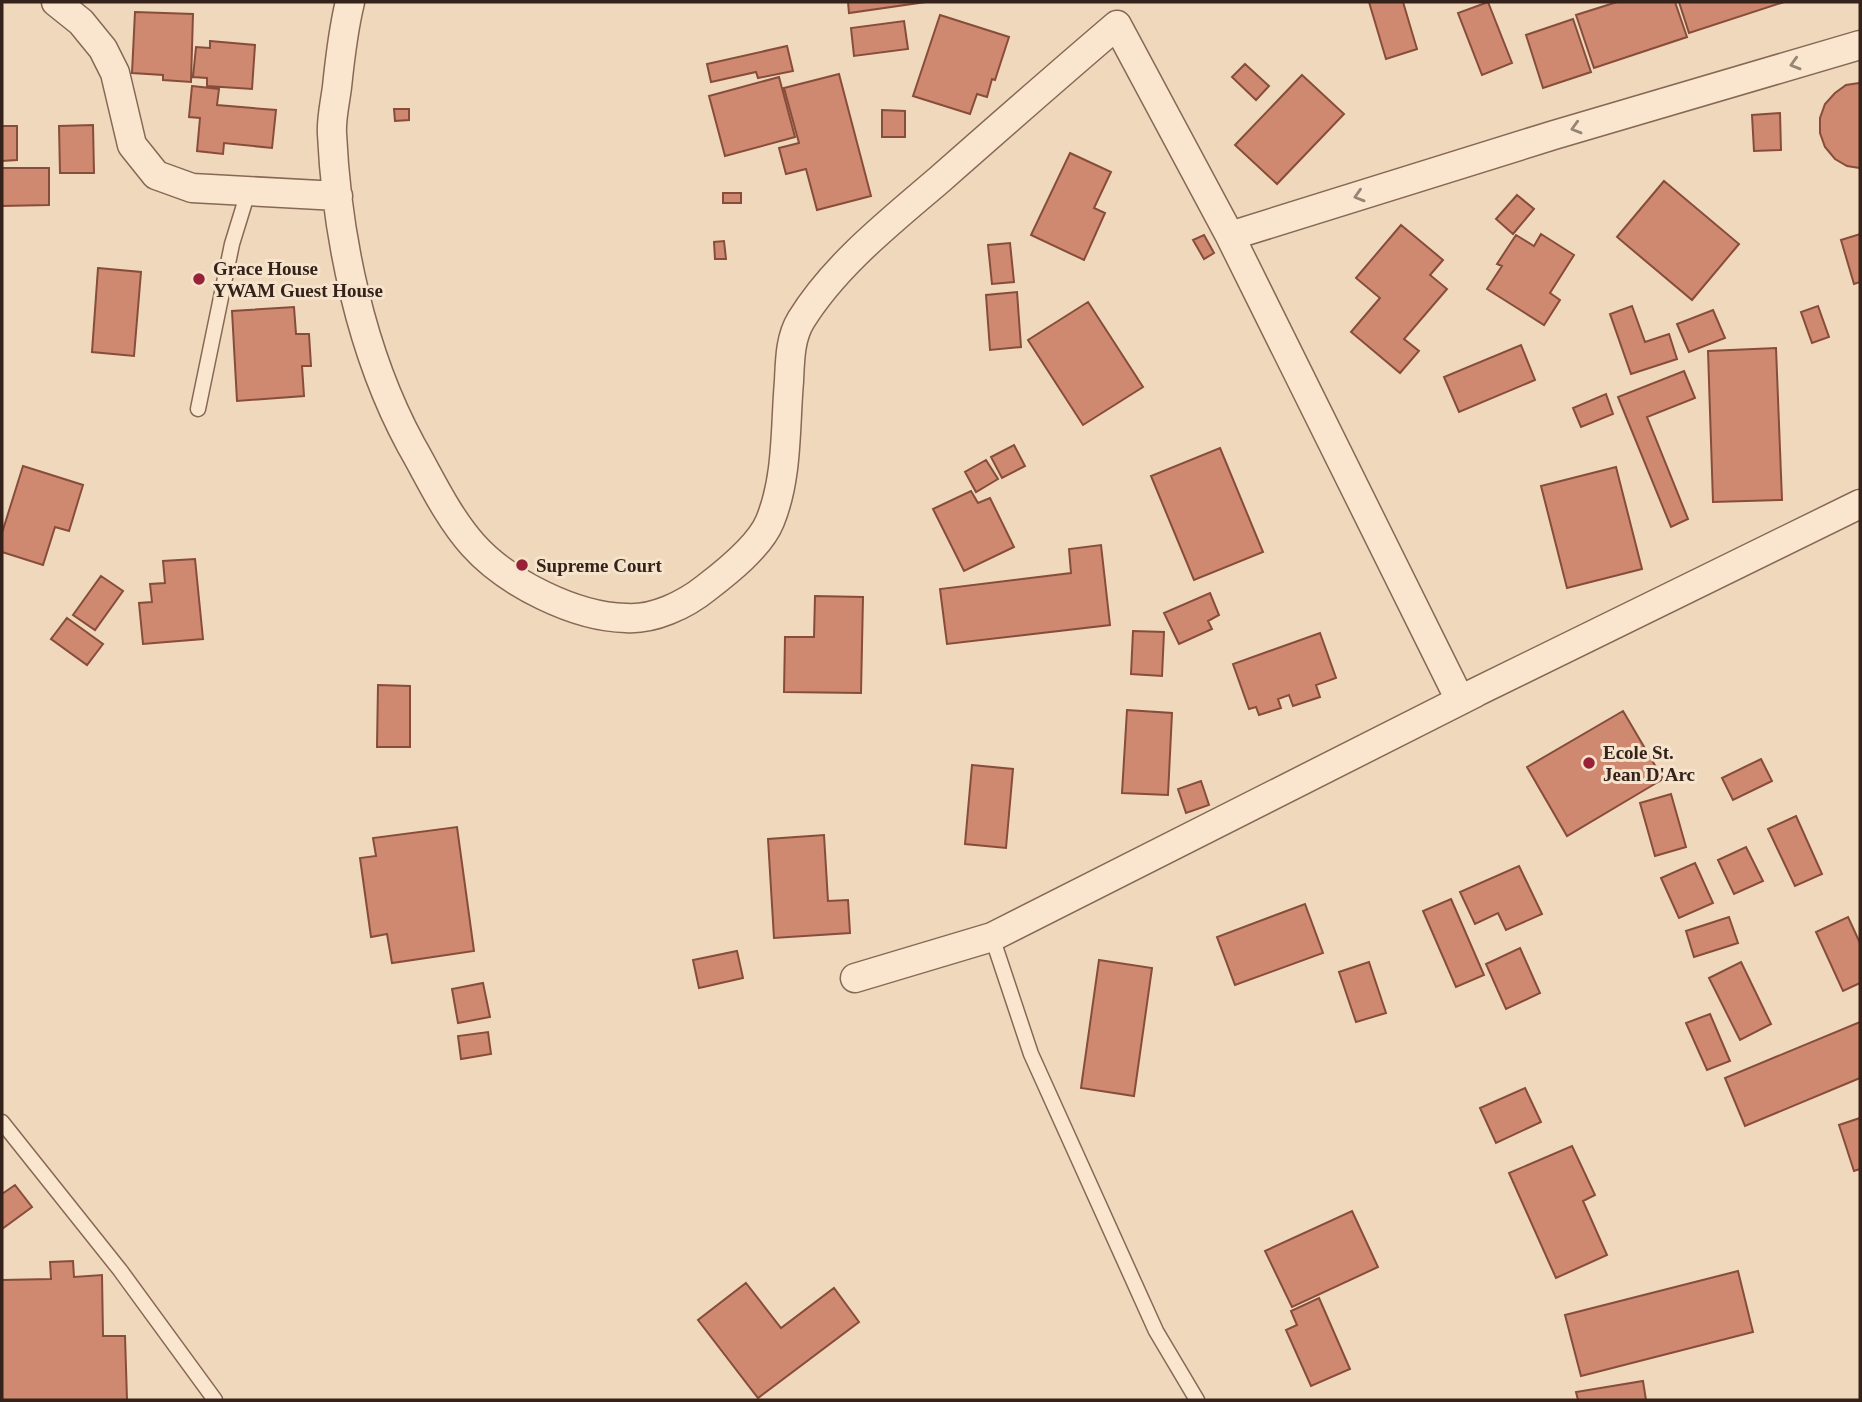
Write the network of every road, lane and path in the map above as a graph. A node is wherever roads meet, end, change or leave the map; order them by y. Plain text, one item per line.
1 (56, 2) edge
2 (350, 2) edge
3 (1112, 13) edge
4 (1860, 45) edge
5 (248, 192) junction
6 (338, 196) junction
7 (1230, 236) junction
8 (198, 409) dead end
9 (1860, 504) edge
10 (1478, 692) junction
11 (992, 937) junction
12 (855, 978) dead end
13 (2, 1122) edge
14 (215, 1400) edge
15 (1197, 1400) edge

1 - 5 street
2 - 6 street
3 - 6 street
3 - 7 street
4 -> 7 street
5 - 6 street
5 - 8 lane
7 - 10 street
9 - 10 street
10 - 11 street
11 - 12 street
11 - 15 lane
13 - 14 lane

